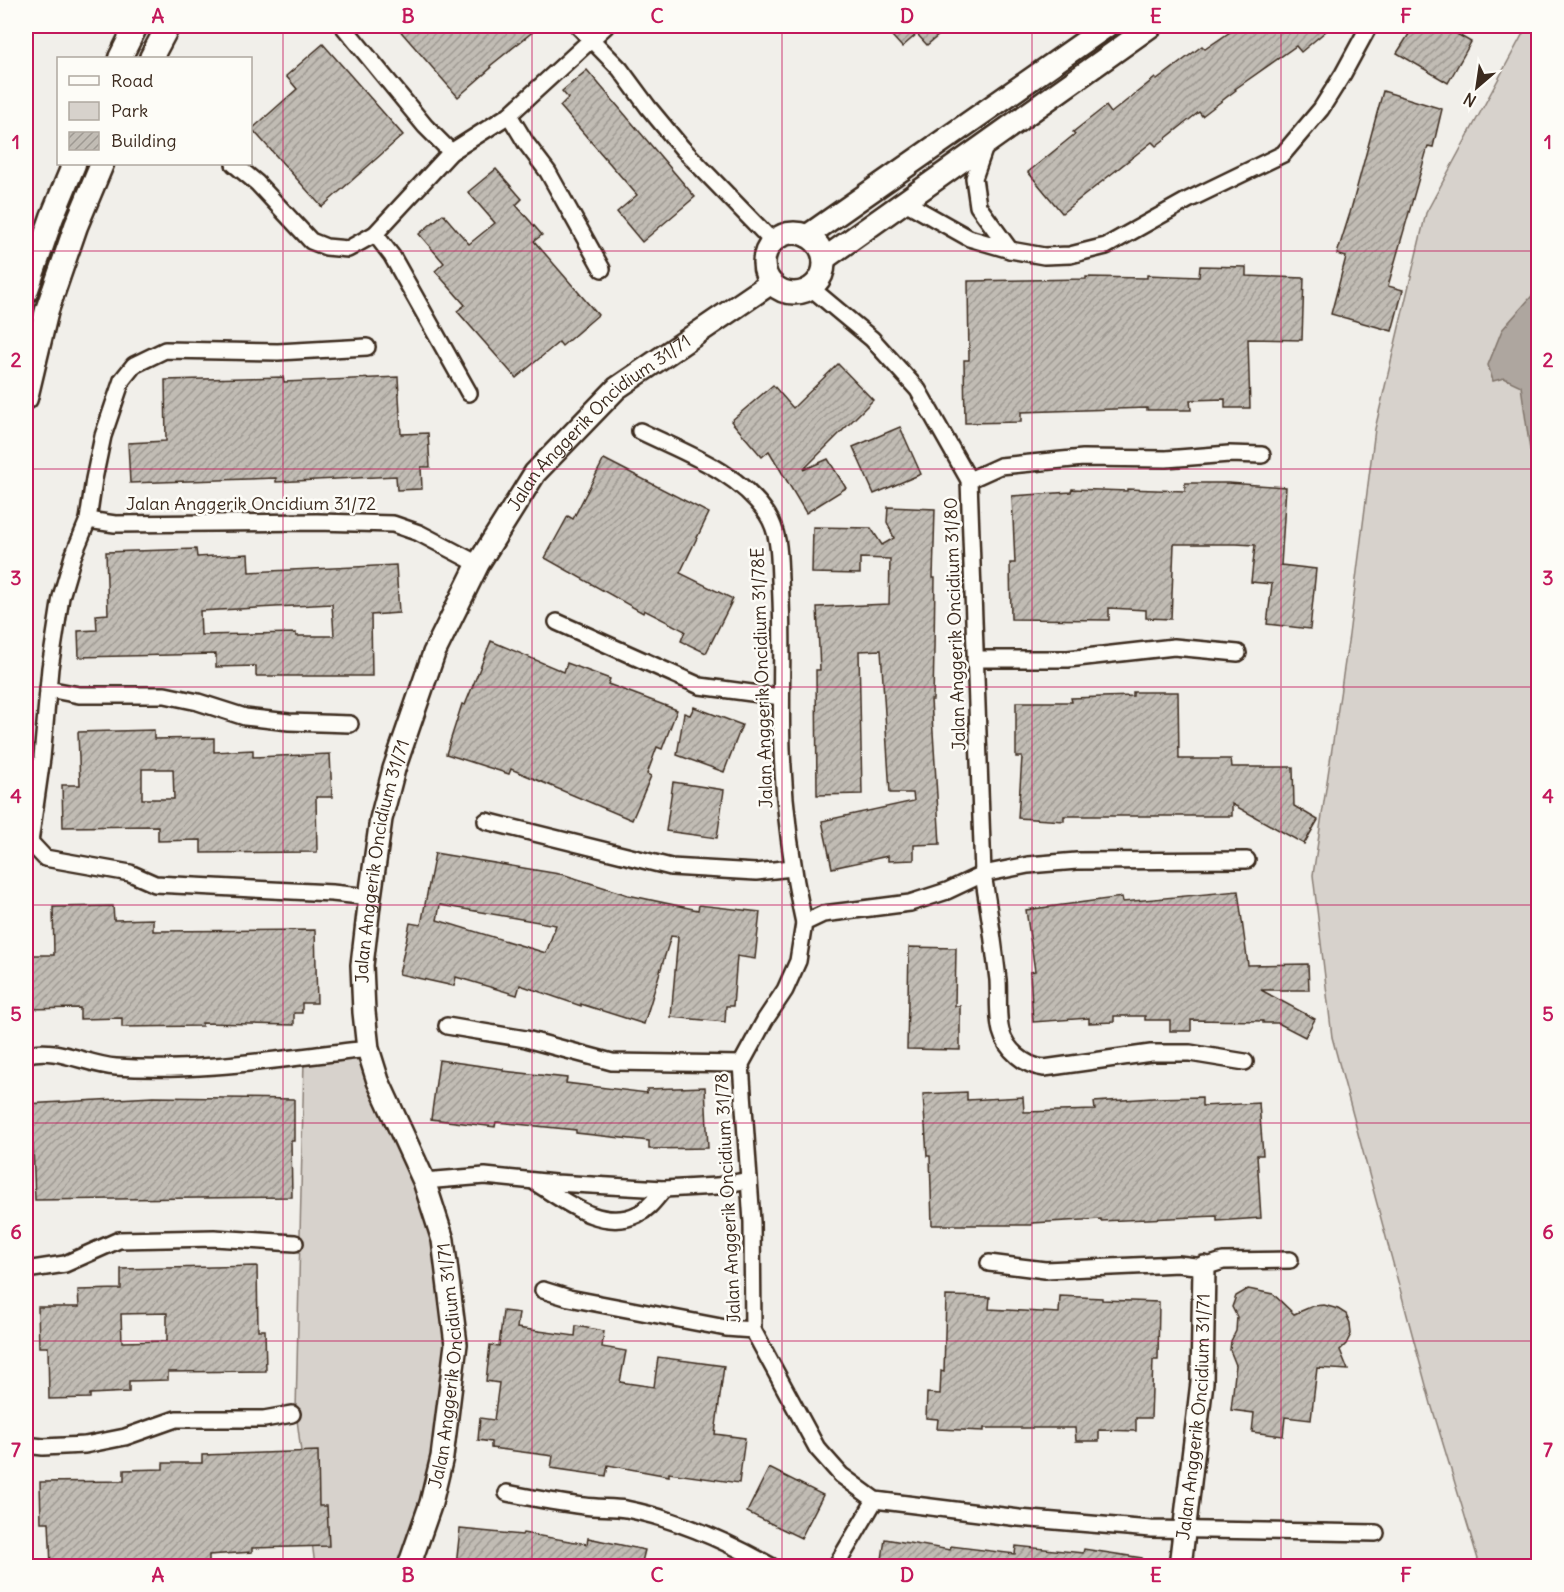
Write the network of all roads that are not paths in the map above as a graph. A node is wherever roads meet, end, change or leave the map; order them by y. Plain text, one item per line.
1 (136, 26) edge
2 (168, 26) edge
3 (343, 26) edge
4 (578, 26) edge
5 (606, 26) edge
6 (1107, 26) edge
7 (1151, 26) edge
8 (1369, 26) edge
9 (592, 39) junction
10 (120, 57) edge
11 (152, 57) edge
12 (509, 115) junction
13 (986, 144) junction
14 (451, 152) junction
15 (74, 165) edge
16 (102, 165) edge
17 (235, 165) edge
18 (905, 202) junction
19 (375, 234) junction
20 (807, 236) junction
21 (773, 242) junction
22 (1010, 250) junction
23 (824, 259) junction
24 (602, 269) dead end
25 (771, 283) junction
26 (811, 288) junction
27 (26, 292) edge
28 (367, 347) dead end
29 (470, 393) dead end
30 (26, 398) edge
31 (640, 431) dead end
32 (1262, 455) dead end
33 (969, 480) junction
34 (88, 520) junction
35 (478, 564) junction
36 (557, 622) dead end
37 (1238, 653) dead end
38 (975, 659) junction
39 (48, 689) junction
40 (781, 697) junction
41 (350, 724) dead end
42 (486, 821) dead end
43 (1247, 860) dead end
44 (792, 868) junction
45 (983, 874) junction
46 (370, 897) junction
47 (804, 923) junction
48 (447, 1026) dead end
49 (368, 1049) junction
50 (26, 1054) edge
51 (1245, 1062) dead end
52 (741, 1064) junction
53 (749, 1180) junction
54 (424, 1181) junction
55 (534, 1181) junction
56 (664, 1189) junction
57 (295, 1243) dead end
58 (1290, 1260) dead end
59 (989, 1263) dead end
60 (1204, 1267) junction
61 (26, 1270) edge
62 (543, 1290) dead end
63 (753, 1330) junction
64 (292, 1414) dead end
65 (26, 1444) edge
66 (507, 1493) dead end
67 (875, 1500) junction
68 (1184, 1530) junction
69 (1376, 1533) dead end
70 (409, 1566) edge
71 (771, 1566) edge
72 (836, 1566) edge
73 (1180, 1566) edge

1 - 10 main road
2 - 11 main road
3 - 14 street
4 - 9 street
5 - 9 street
6 - 20 street
7 - 13 street
8 - 22 street
9 - 12 street
9 - 21 street
12 - 14 street
12 - 24 street
13 - 18 street
13 - 22 street
14 - 19 street
15 - 27 main road
16 - 30 main road
17 - 19 street
18 - 22 street
18 - 23 street
19 - 29 street
20 - 21 street
20 - 23 street
21 - 25 street
23 - 26 street
25 - 26 street
25 - 35 street, Jalan Anggerik Oncidium 31/71
26 - 33 street, Jalan Anggerik Oncidium 31/80
28 - 34 street
31 - 40 street, Jalan Anggerik Oncidium 31/78E
32 - 33 street
33 - 38 street, Jalan Anggerik Oncidium 31/80
34 - 35 street, Jalan Anggerik Oncidium 31/72
34 - 39 street
35 - 46 street, Jalan Anggerik Oncidium 31/71
36 - 40 street
37 - 38 street
38 - 45 street, Jalan Anggerik Oncidium 31/80
39 - 41 street
39 - 46 street
40 - 44 street, Jalan Anggerik Oncidium 31/78E
42 - 44 street
43 - 45 street
44 - 47 street, Jalan Anggerik Oncidium 31/78E
45 - 47 street
45 - 51 street, Jalan Anggerik Oncidium 31/80
46 - 49 street, Jalan Anggerik Oncidium 31/71
47 - 52 street, Jalan Anggerik Oncidium 31/78
48 - 52 street
49 - 50 street
49 - 54 street, Jalan Anggerik Oncidium 31/71
52 - 53 street, Jalan Anggerik Oncidium 31/78
53 - 56 street
53 - 63 street, Jalan Anggerik Oncidium 31/78
54 - 55 street
54 - 70 street, Jalan Anggerik Oncidium 31/71
55 - 56 street
55 - 56 street
57 - 61 street
58 - 60 street, Jalan Anggerik Oncidium 31/71
59 - 60 street, Jalan Anggerik Oncidium 31/71
60 - 68 street, Jalan Anggerik Oncidium 31/71
62 - 63 street
63 - 67 street, Jalan Anggerik Oncidium 31/78
64 - 65 street
66 - 71 street
67 - 68 street, Jalan Anggerik Oncidium 31/78
67 - 72 street
68 - 69 street, Jalan Anggerik Oncidium 31/78
68 - 73 street, Jalan Anggerik Oncidium 31/71

